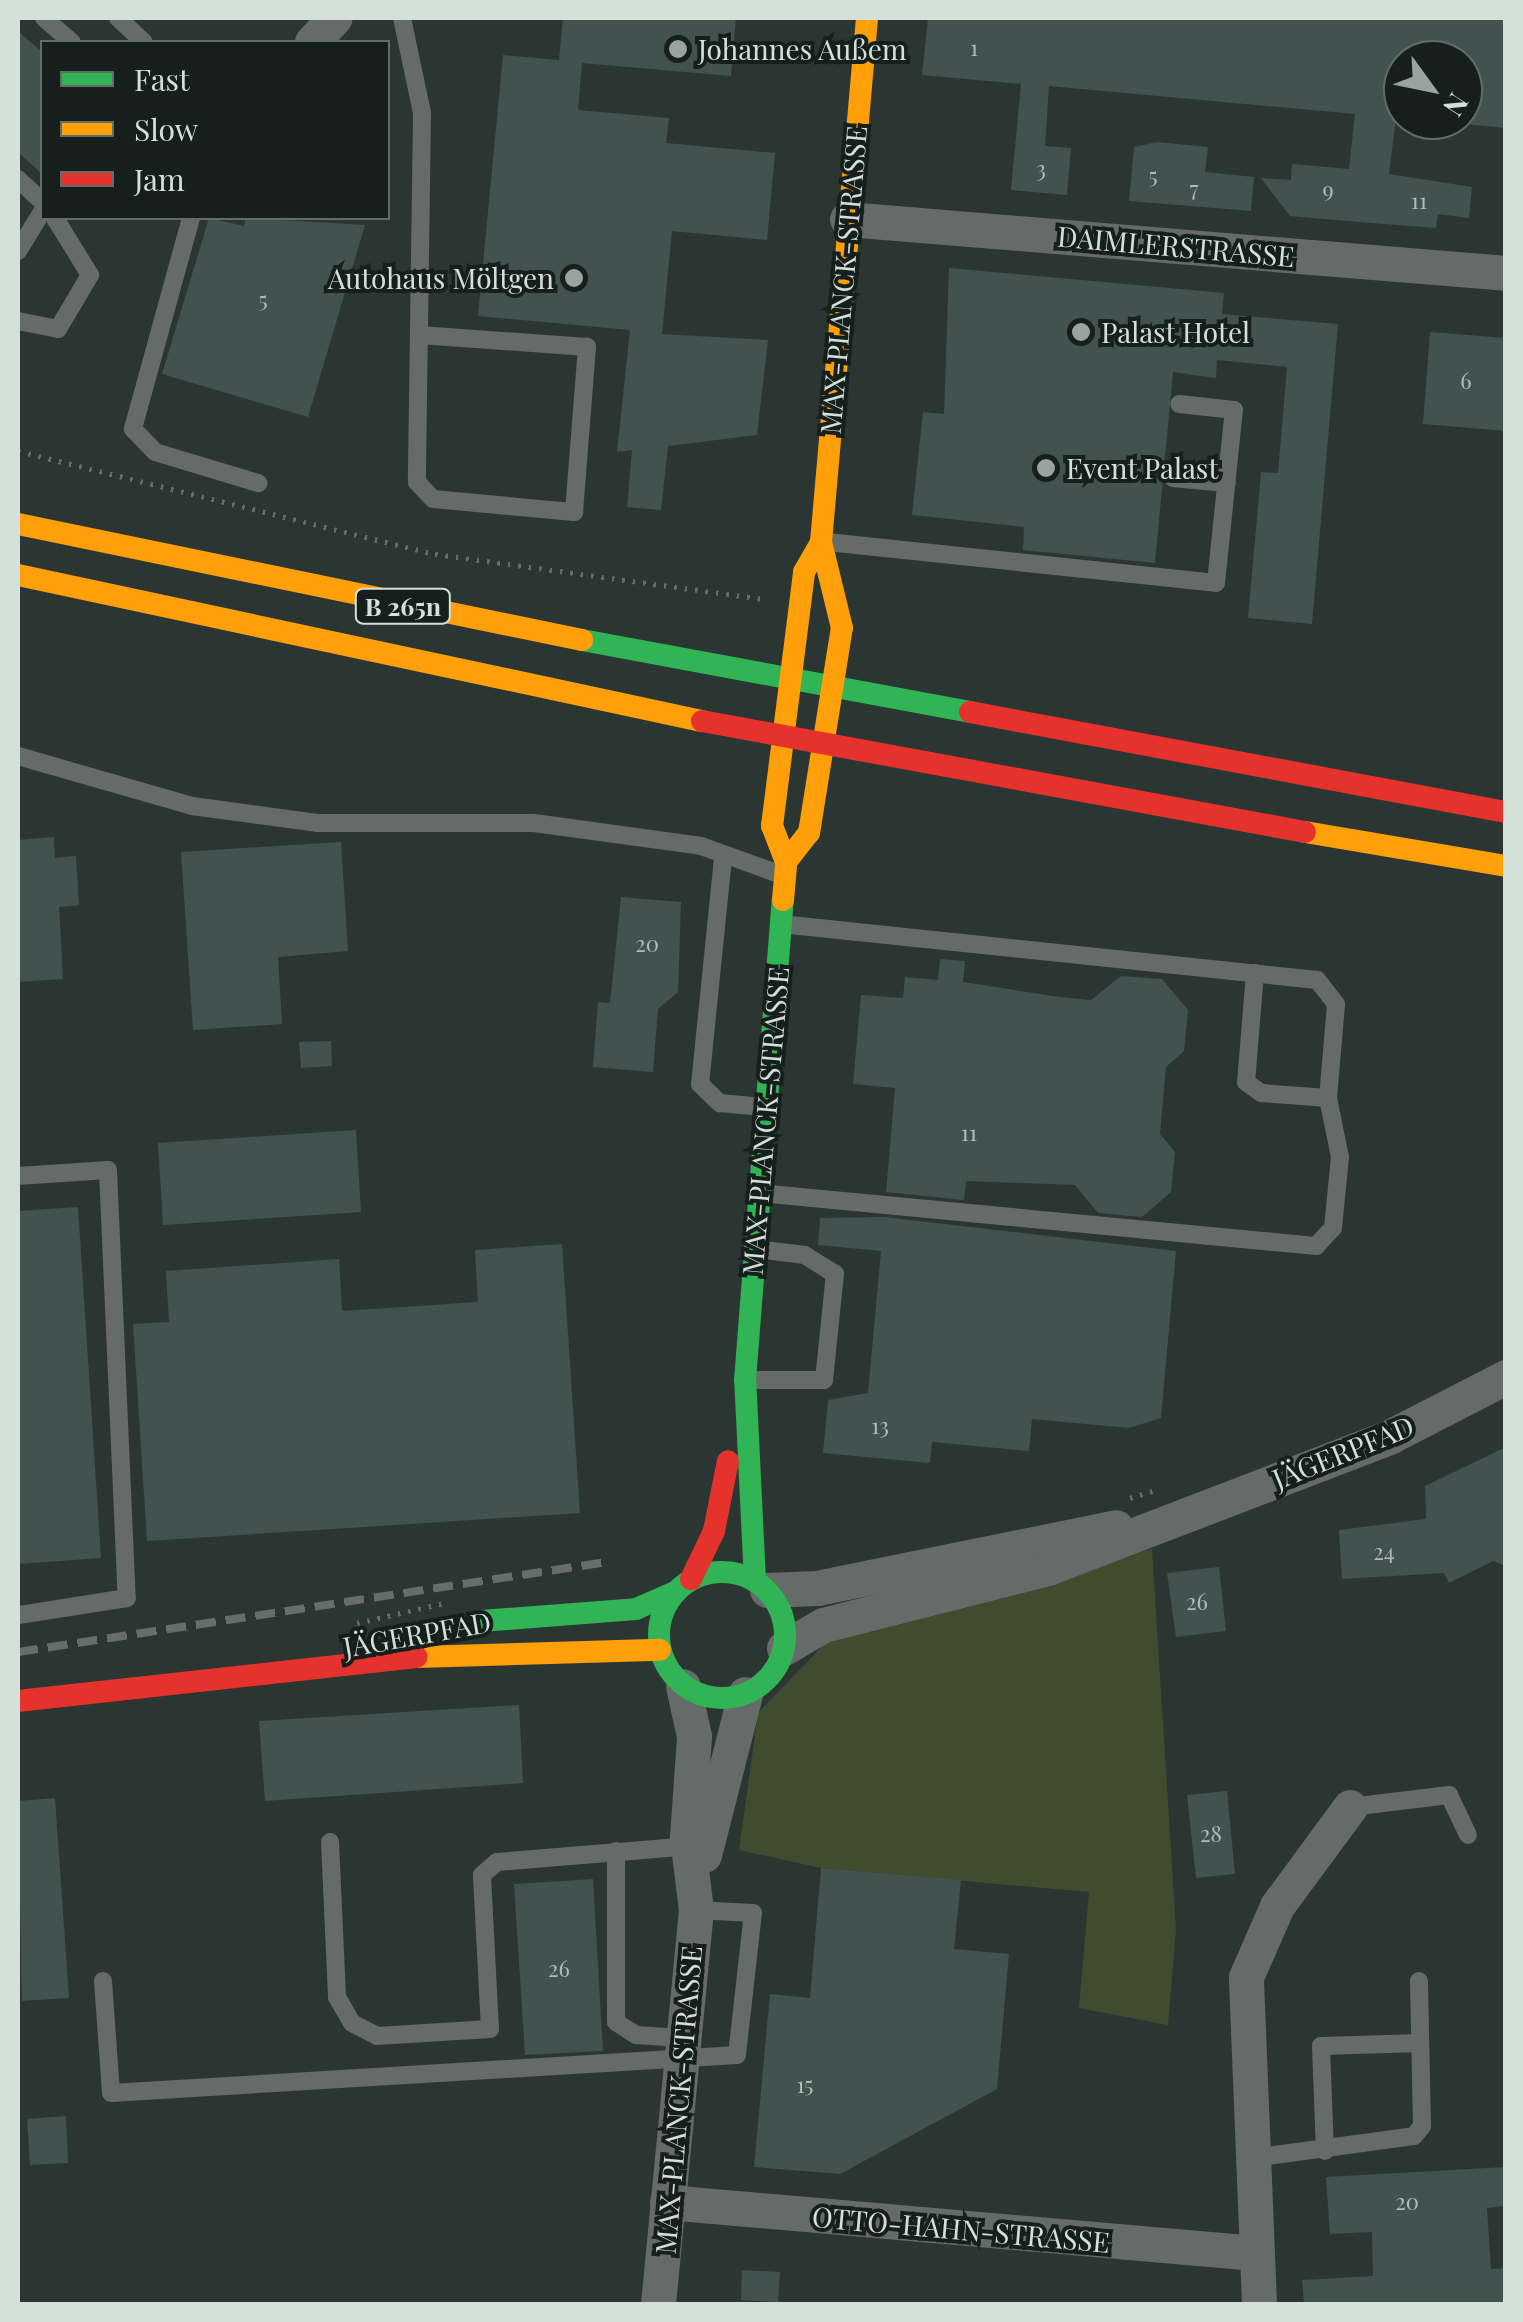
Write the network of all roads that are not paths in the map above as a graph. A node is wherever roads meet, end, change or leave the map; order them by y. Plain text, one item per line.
1 (44, 18) edge
2 (118, 18) edge
3 (402, 18) edge
4 (867, 18) edge
5 (70, 40) edge
6 (142, 40) edge
7 (18, 179) edge
8 (40, 199) edge
9 (40, 215) edge
10 (847, 218) junction
11 (55, 220) edge
12 (189, 220) edge
13 (18, 251) edge
14 (1506, 273) edge
15 (18, 321) edge
16 (419, 335) junction
17 (1179, 404) dead end
18 (1174, 478) dead end
19 (258, 483) dead end
20 (1226, 483) junction
21 (18, 524) edge
22 (821, 542) junction
23 (18, 575) edge
24 (790, 679) junction
25 (832, 686) junction
26 (782, 739) junction
27 (823, 748) junction
28 (18, 756) edge
29 (1506, 812) edge
30 (723, 858) junction
31 (1506, 866) edge
32 (786, 869) junction
33 (780, 924) junction
34 (1255, 973) junction
35 (1328, 1098) junction
36 (766, 1107) junction
37 (18, 1176) edge
38 (759, 1193) junction
39 (754, 1249) junction
40 (1506, 1377) edge
41 (745, 1380) junction
42 (1169, 1503) junction
43 (761, 1585) junction
44 (683, 1586) junction
45 (18, 1615) edge
46 (784, 1648) junction
47 (660, 1650) junction
48 (159, 1683) junction
49 (683, 1686) junction
50 (745, 1694) junction
51 (18, 1700) edge
52 (1350, 1807) joint
53 (1468, 1835) dead end
54 (330, 1842) dead end
55 (697, 1845) junction
56 (616, 1851) junction
57 (696, 1902) junction
58 (102, 1981) dead end
59 (1419, 1982) dead end
60 (1420, 2043) junction
61 (680, 2047) junction
62 (1326, 2152) junction
63 (1252, 2158) junction
64 (667, 2202) junction
65 (1256, 2253) junction
66 (658, 2304) edge
67 (1259, 2304) edge

1 - 5 lane
2 - 6 lane
3 - 16 lane
4 - 10 main road, MAX-PLANCK-STRASSE
7 - 8 lane
9 - 13 lane
10 - 14 street, DAIMLERSTRASSE
10 - 22 main road, MAX-PLANCK-STRASSE
11 - 15 lane
12 - 19 lane
16 - 16 lane
17 - 20 lane
18 - 20 lane
20 - 22 lane
21 - 24 main road, B 265n
22 - 24 main road, MAX-PLANCK-STRASSE
22 - 25 main road, MAX-PLANCK-STRASSE
23 - 26 main road, B 265n
24 - 25 main road, B 265n
24 - 26 main road, MAX-PLANCK-STRASSE
25 - 27 main road, MAX-PLANCK-STRASSE
25 - 29 main road, B 265n
26 - 27 main road, B 265n
26 - 32 main road, MAX-PLANCK-STRASSE
27 - 31 main road, B 265n
27 - 32 main road, MAX-PLANCK-STRASSE
28 - 30 lane
30 - 32 lane
30 - 36 lane
32 - 33 main road, MAX-PLANCK-STRASSE
33 - 34 lane
33 - 36 main road, MAX-PLANCK-STRASSE
34 - 35 lane
34 - 35 lane
35 - 38 lane
36 - 38 main road, MAX-PLANCK-STRASSE
37 - 45 lane
38 - 39 main road, MAX-PLANCK-STRASSE
39 - 41 main road, MAX-PLANCK-STRASSE
39 - 41 lane
40 - 42 street, JÄGERPFAD
41 - 43 main road, MAX-PLANCK-STRASSE
41 - 44 main road, MAX-PLANCK-STRASSE
42 - 43 street
42 - 46 street
43 - 44 main road
43 - 46 main road
44 - 47 main road
44 - 48 main road, JÄGERPFAD
46 - 50 main road
47 - 48 main road, JÄGERPFAD
47 - 49 main road
48 - 51 main road, JÄGERPFAD
49 - 50 main road
49 - 55 street, MAX-PLANCK-STRASSE
50 - 55 street, MAX-PLANCK-STRASSE
52 - 53 lane
52 - 63 street
54 - 56 lane
55 - 56 lane
55 - 57 street, MAX-PLANCK-STRASSE
56 - 61 lane
57 - 61 street, MAX-PLANCK-STRASSE
57 - 61 lane
58 - 61 lane
59 - 60 lane
60 - 62 lane
60 - 62 lane
61 - 64 street, MAX-PLANCK-STRASSE
62 - 63 lane
63 - 65 street
64 - 65 street, OTTO-HAHN-STRASSE
64 - 66 street, MAX-PLANCK-STRASSE
65 - 67 street

